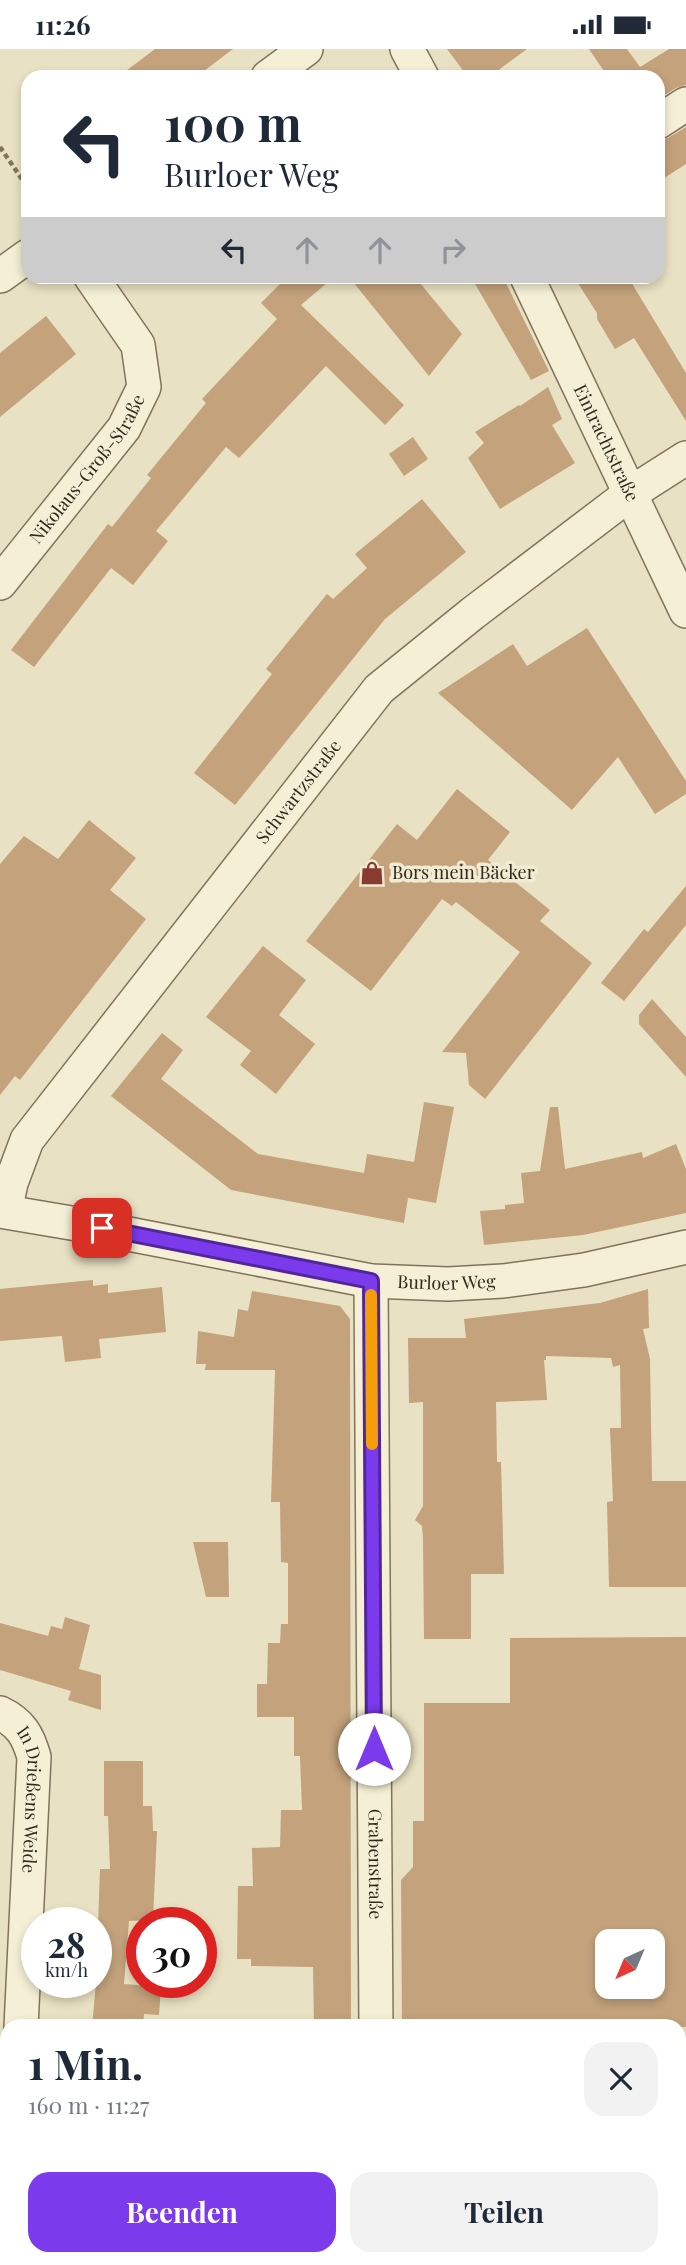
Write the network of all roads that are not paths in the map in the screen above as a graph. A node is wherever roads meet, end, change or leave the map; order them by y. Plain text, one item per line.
1 (306, 49) edge
2 (407, 49) edge
3 (278, 70) edge
4 (418, 70) edge
5 (686, 104) edge
6 (665, 118) edge
7 (21, 261) edge
8 (0, 276) edge
9 (96, 284) edge
10 (530, 284) edge
11 (686, 458) edge
12 (631, 493) junction
13 (0, 583) edge
14 (686, 611) edge
15 (2, 1211) edge
16 (686, 1247) edge
17 (371, 1281) junction
18 (0, 1713) edge
19 (21, 2019) edge
20 (376, 2019) edge

1 - 3 street
2 - 4 street
5 - 6 street
7 - 8 street
9 - 13 street, Nikolaus-Groß-Straße
10 - 12 street, Eintrachtstraße
11 - 12 street, Schwartzstraße
12 - 14 street, Eintrachtstraße
12 - 15 street, Schwartzstraße
15 - 17 street, Burloer Weg
16 - 17 street, Burloer Weg
17 - 20 street, Grabenstraße
18 - 19 street, In Drießens Weide

